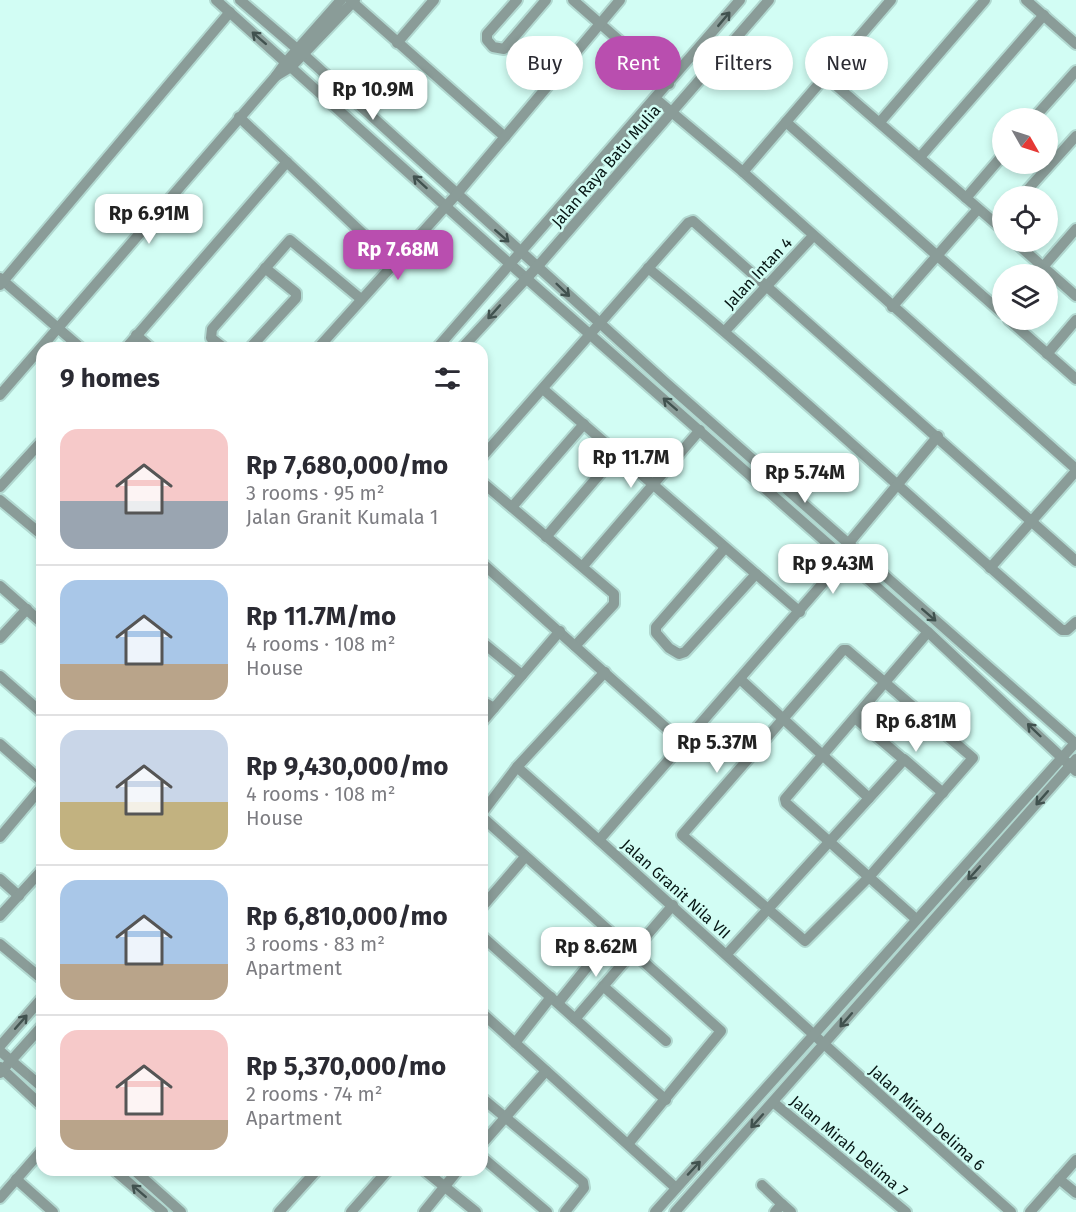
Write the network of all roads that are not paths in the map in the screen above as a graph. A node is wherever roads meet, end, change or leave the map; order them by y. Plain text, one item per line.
1 (216, 0) edge
2 (240, 0) edge
3 (434, 0) edge
4 (517, 0) edge
5 (546, 0) edge
6 (573, 0) edge
7 (620, 0) edge
8 (740, 0) edge
9 (769, 0) edge
10 (891, 0) edge
11 (985, 0) edge
12 (1026, 0) edge
13 (350, 1) edge
14 (230, 12) junction
15 (1044, 15) junction
16 (599, 24) junction
17 (613, 36) edge
18 (860, 36) edge
19 (397, 43) junction
20 (1076, 44) edge
21 (300, 51) junction
22 (288, 64) junction
23 (681, 70) edge
24 (1076, 71) edge
25 (664, 90) edge
26 (813, 90) edge
27 (842, 90) edge
28 (656, 99) junction
29 (1043, 108) edge
30 (673, 113) junction
31 (239, 117) junction
32 (786, 122) junction
33 (880, 122) junction
34 (1076, 136) edge
35 (506, 137) junction
36 (921, 156) junction
37 (287, 162) junction
38 (992, 168) edge
39 (743, 172) junction
40 (1031, 186) edge
41 (456, 195) junction
42 (966, 198) junction
43 (446, 206) junction
44 (978, 209) junction
45 (992, 219) edge
46 (1076, 230) edge
47 (813, 236) junction
48 (520, 251) junction
49 (1025, 252) edge
50 (939, 255) junction
51 (395, 264) junction
52 (510, 264) junction
53 (1038, 264) edge
54 (1046, 264) edge
55 (538, 266) junction
56 (265, 268) junction
57 (648, 268) junction
58 (525, 277) junction
59 (1, 281) edge
60 (1058, 281) edge
61 (768, 285) junction
62 (1076, 296) edge
63 (361, 299) junction
64 (992, 304) edge
65 (892, 307) junction
66 (1076, 320) edge
67 (601, 323) junction
68 (59, 329) junction
69 (1020, 330) edge
70 (726, 331) junction
71 (590, 334) junction
72 (136, 335) junction
73 (47, 342) edge
74 (74, 342) edge
75 (131, 342) edge
76 (144, 342) edge
77 (216, 342) edge
78 (256, 342) edge
79 (323, 342) edge
80 (442, 342) edge
81 (467, 342) edge
82 (1047, 354) junction
83 (36, 355) edge
84 (1076, 379) edge
85 (543, 389) junction
86 (0, 395) edge
87 (584, 424) junction
88 (700, 430) junction
89 (938, 436) junction
90 (36, 448) edge
91 (488, 450) edge
92 (617, 454) junction
93 (1076, 470) edge
94 (896, 485) junction
95 (652, 486) junction
96 (0, 487) edge
97 (488, 487) edge
98 (0, 500) edge
99 (512, 507) junction
100 (1032, 521) junction
101 (36, 530) edge
102 (546, 537) junction
103 (848, 544) junction
104 (725, 548) junction
105 (844, 559) junction
106 (1076, 561) edge
107 (583, 566) junction
108 (488, 568) edge
109 (990, 568) junction
110 (756, 574) junction
111 (0, 586) edge
112 (27, 609) junction
113 (800, 612) junction
114 (36, 617) edge
115 (1076, 622) edge
116 (560, 631) junction
117 (928, 632) junction
118 (0, 638) edge
119 (575, 646) junction
120 (488, 647) edge
121 (605, 672) junction
122 (522, 675) junction
123 (0, 676) edge
124 (740, 679) junction
125 (885, 683) junction
126 (488, 704) edge
127 (36, 708) edge
128 (494, 708) junction
129 (488, 715) edge
130 (855, 717) junction
131 (783, 721) junction
132 (683, 743) junction
133 (1076, 743) edge
134 (0, 744) edge
135 (824, 755) junction
136 (1062, 757) junction
137 (904, 759) junction
138 (1074, 765) edge
139 (517, 767) junction
140 (36, 776) edge
141 (944, 793) junction
142 (36, 794) edge
143 (869, 798) junction
144 (488, 807) edge
145 (488, 821) edge
146 (0, 837) edge
147 (599, 840) junction
148 (828, 841) junction
149 (525, 857) junction
150 (870, 876) junction
151 (36, 877) edge
152 (0, 879) edge
153 (19, 896) junction
154 (488, 900) edge
155 (673, 905) junction
156 (766, 908) junction
157 (0, 915) edge
158 (916, 919) junction
159 (613, 934) junction
160 (488, 941) edge
161 (0, 944) edge
162 (632, 952) junction
163 (727, 954) junction
164 (36, 974) edge
165 (603, 986) junction
166 (555, 1000) junction
167 (36, 1005) edge
168 (488, 1018) edge
169 (575, 1019) junction
170 (36, 1033) edge
171 (814, 1035) junction
172 (666, 1041) dead end
173 (515, 1043) junction
174 (824, 1046) junction
175 (0, 1049) edge
176 (12, 1060) junction
177 (1, 1070) edge
178 (546, 1071) junction
179 (36, 1082) edge
180 (666, 1100) junction
181 (36, 1101) edge
182 (773, 1102) junction
183 (488, 1103) edge
184 (505, 1117) junction
185 (488, 1137) edge
186 (628, 1144) junction
187 (36, 1157) edge
188 (1076, 1160) edge
189 (488, 1162) edge
190 (121, 1176) edge
191 (141, 1176) edge
192 (311, 1176) edge
193 (383, 1176) edge
194 (431, 1176) edge
195 (453, 1176) edge
196 (16, 1179) junction
197 (1059, 1179) junction
198 (762, 1185) dead end
199 (443, 1187) junction
200 (676, 1188) junction
201 (1076, 1193) edge
202 (0, 1198) edge
203 (783, 1209) edge
204 (53, 1212) edge
205 (163, 1212) edge
206 (181, 1212) edge
207 (279, 1212) edge
208 (351, 1212) edge
209 (424, 1212) edge
210 (476, 1212) edge
211 (547, 1212) edge
212 (565, 1212) edge
213 (655, 1212) edge
214 (675, 1212) edge
215 (906, 1212) edge
216 (1011, 1212) edge
217 (1030, 1212) edge

1 - 14 street
2 - 21 street
3 - 19 street
4 - 5 street
6 - 16 street
7 - 16 street
23 -> 8 street
9 - 30 street, Jalan Raya Batu Mulia
10 - 18 street
11 - 33 street
12 - 15 street
13 - 19 street
13 - 21 street
22 -> 14 street
14 - 59 street
15 - 20 street
15 - 36 street
16 - 17 street
16 - 35 street
19 - 35 street
21 - 22 street
21 - 41 street
22 - 31 street
43 -> 22 street
24 - 29 street
25 - 28 street
26 - 32 street
27 - 33 street
28 - 30 street
28 - 48 street
30 - 39 street
30 - 55 street, Jalan Raya Batu Mulia
31 - 37 street
31 - 68 street
32 - 39 street
32 - 50 street
33 - 36 street
34 - 40 street
35 - 41 street
36 - 42 street
37 - 51 street
37 - 72 street
38 - 42 street
39 - 47 street
41 - 43 street
41 -> 48 street
42 - 44 street
43 - 51 street
43 - 52 street
44 - 45 street
44 - 50 street
46 - 54 street
47 - 61 street, Jalan Intan 4
47 - 65 street
48 - 52 street
48 - 55 street
49 - 53 street
50 - 64 street
50 - 65 street
51 - 63 street
52 - 58 street
52 - 80 street
55 - 58 street, Jalan Raya Batu Mulia
55 -> 67 street
56 - 63 street
56 - 77 street
56 - 78 street
57 - 61 street
57 - 67 street
57 - 70 street
58 - 71 street
58 -> 81 street, Jalan Raya Batu Mulia
59 - 68 street
60 - 62 street
61 - 70 street, Jalan Intan 4
61 - 89 street
63 - 79 street
65 - 93 street
66 - 82 street
67 - 71 street
67 - 103 street
68 - 73 street
68 - 74 street
69 - 82 street
70 - 94 street
71 - 85 street
88 -> 71 street
72 - 75 street
72 - 76 street
82 - 84 street
83 - 86 street
85 - 87 street
85 - 91 street
87 - 92 street
87 - 99 street
88 - 95 street
88 - 105 street
89 - 94 street
89 - 100 street
90 - 96 street
92 - 95 street
92 - 102 street
93 - 100 street
94 - 103 street
94 - 109 street
95 - 104 street
95 - 107 street
97 - 99 street
98 - 101 street
99 - 102 street
100 - 106 street
100 - 109 street
102 - 107 street
103 - 105 street
103 -> 133 street
104 - 110 street
104 - 110 street
105 - 113 street
105 - 117 street
107 - 119 street
108 - 116 street
109 - 115 street
110 - 113 street
111 - 112 street
112 - 114 street
112 - 118 street
113 - 124 street
116 - 119 street
116 - 122 street
117 - 125 street
136 -> 117 street
119 - 121 street
120 - 122 street
121 - 132 street
121 - 139 street
122 - 128 street
123 - 127 street
124 - 131 street
124 - 132 street
125 - 130 street
125 - 131 street
125 - 141 street
126 - 128 street
128 - 129 street
130 - 135 street
130 - 137 street
131 - 135 street
131 - 156 street
132 - 147 street
133 - 136 street
134 - 140 street
135 - 143 street
135 - 148 street
136 - 138 street
136 - 158 street
137 - 141 street
137 - 143 street
138 -> 174 street
139 - 144 street
139 - 147 street, Jalan Granit Nila VII
141 - 150 street
142 - 146 street
143 - 148 street
145 - 149 street
147 - 155 street, Jalan Granit Nila VII
148 - 150 street
148 - 156 street
149 - 154 street
149 - 159 street
150 - 156 street
150 - 158 street
151 - 153 street
152 - 153 street
153 - 157 street
155 - 162 street
155 - 163 street, Jalan Granit Nila VII
156 - 163 street
158 - 171 street
159 - 162 street
159 - 166 street
160 - 166 street
161 - 164 street
162 - 165 street
162 - 180 street
163 - 171 street, Jalan Granit Nila VII
165 - 169 street
165 - 172 street
166 - 169 street
166 - 173 street
175 -> 167 street
168 - 173 street
169 - 180 street
170 - 176 street
171 - 174 street, Jalan Granit Nila VII
200 -> 171 street
173 - 178 street
174 - 182 street
174 - 216 street, Jalan Mirah Delima 6
175 - 176 street
176 - 177 street
176 - 179 street
177 - 181 street
178 - 184 street
178 - 186 street
180 - 186 street
182 -> 214 street
182 - 215 street, Jalan Mirah Delima 7
183 - 184 street
184 - 185 street
184 - 212 street
186 - 200 street
187 - 196 street
188 - 197 street
189 - 211 street
205 -> 190 street
191 - 206 street
192 - 207 street
193 - 208 street
194 - 199 street
195 - 199 street
196 - 202 street
196 - 204 street
197 - 201 street
197 - 217 street
198 - 203 street
199 - 209 street
199 - 210 street
200 - 213 street

